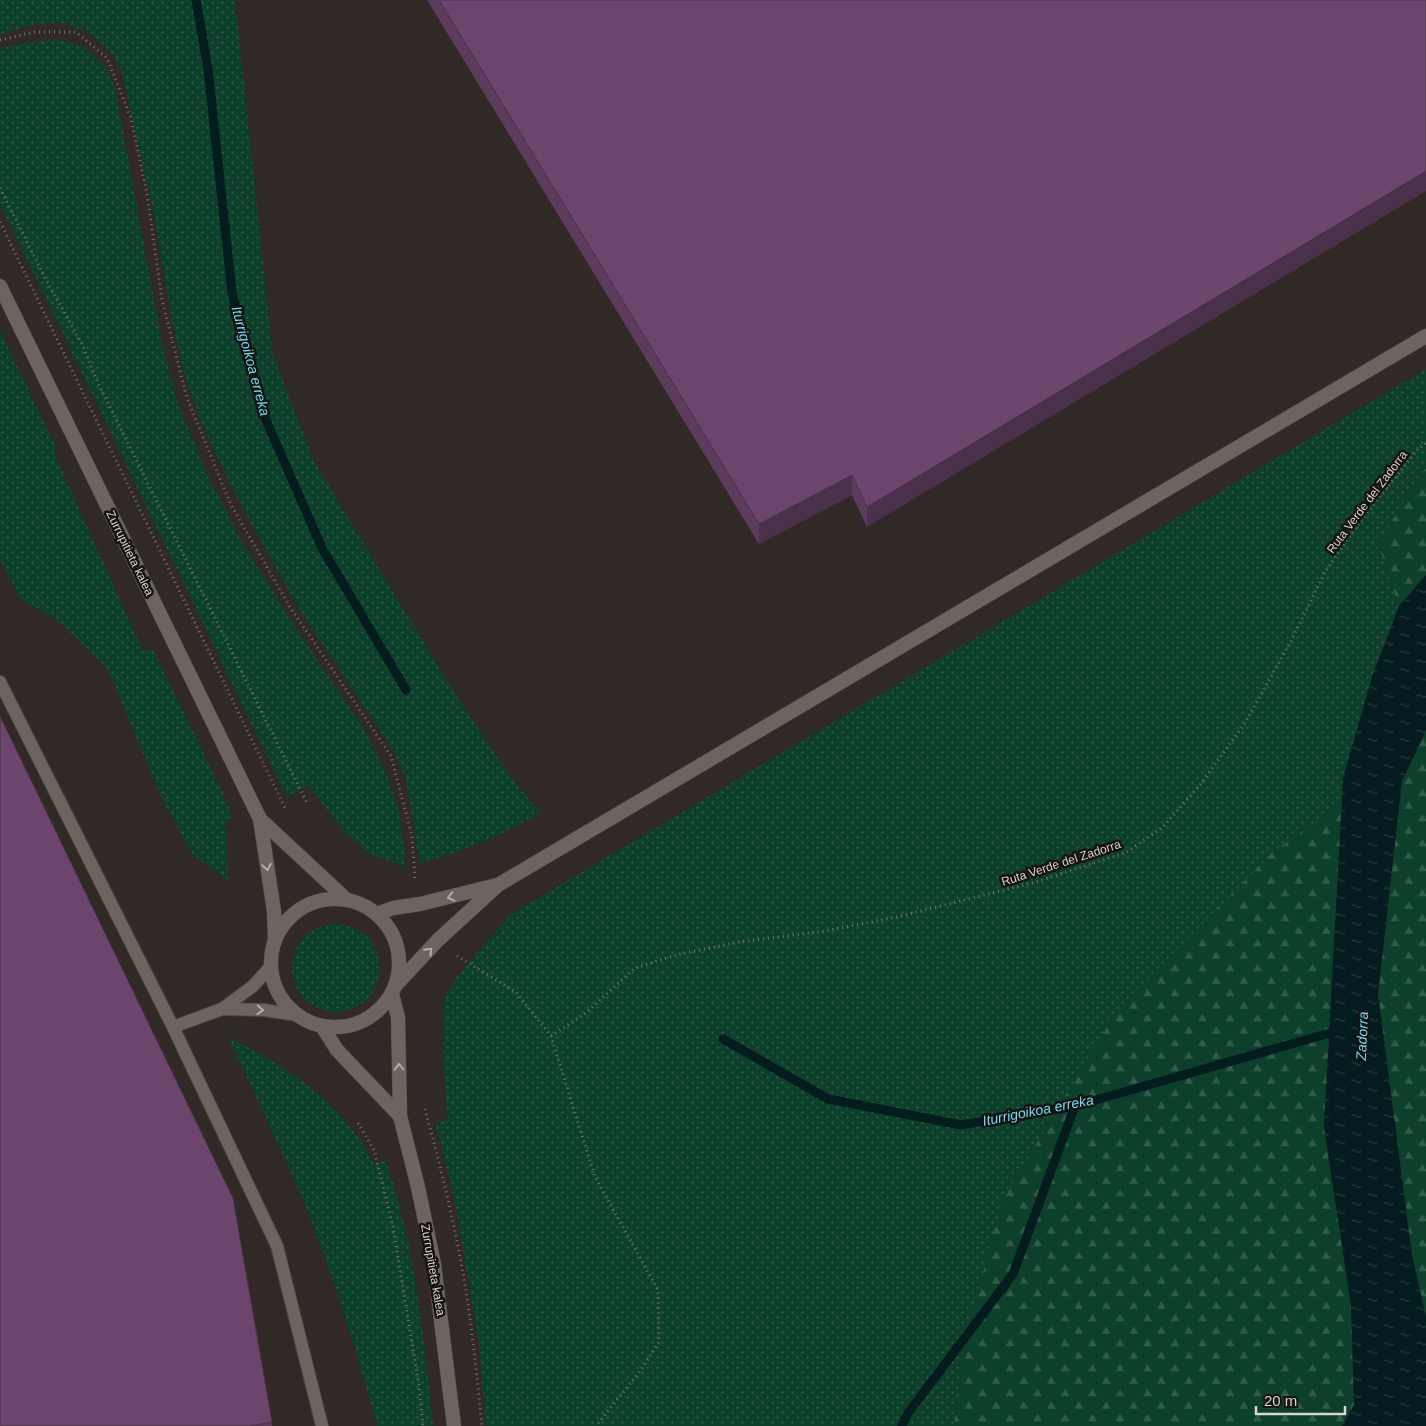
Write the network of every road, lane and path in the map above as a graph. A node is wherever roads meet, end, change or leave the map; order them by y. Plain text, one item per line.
1 (0, 40) edge
2 (0, 188) edge
3 (0, 222) edge
4 (0, 286) edge
5 (1426, 336) edge
6 (1426, 443) edge
7 (0, 682) edge
8 (306, 802) dead end
9 (286, 810) dead end
10 (260, 819) junction
11 (415, 879) dead end
12 (498, 885) junction
13 (347, 900) junction
14 (377, 914) junction
15 (275, 940) junction
16 (456, 956) dead end
17 (271, 966) junction
18 (393, 990) junction
19 (222, 1009) junction
20 (297, 1015) junction
21 (322, 1026) junction
22 (173, 1028) junction
23 (551, 1036) junction
24 (400, 1116) junction
25 (358, 1123) dead end
26 (322, 1426) edge
27 (423, 1426) edge
28 (454, 1426) edge
29 (596, 1426) edge

1 - 11 path
2 - 8 path
3 - 9 path
4 - 10 street, Zurrupitieta kalea
5 - 12 street
6 - 23 path, Ruta Verde del Zadorra
7 - 22 lane
10 - 13 street, Zurrupitieta kalea
10 -> 15 street, Zurrupitieta kalea
12 -> 14 street
18 -> 12 street
13 - 14 street
13 - 15 street
14 - 18 street
15 - 17 street
16 - 23 path
17 - 19 lane
17 - 20 street
18 - 21 street
24 -> 18 street, Zurrupitieta kalea
19 -> 20 lane
19 - 22 lane
20 - 21 street
21 - 24 street, Zurrupitieta kalea
22 - 26 lane
23 - 29 path
24 - 28 street, Zurrupitieta kalea
25 - 27 path

